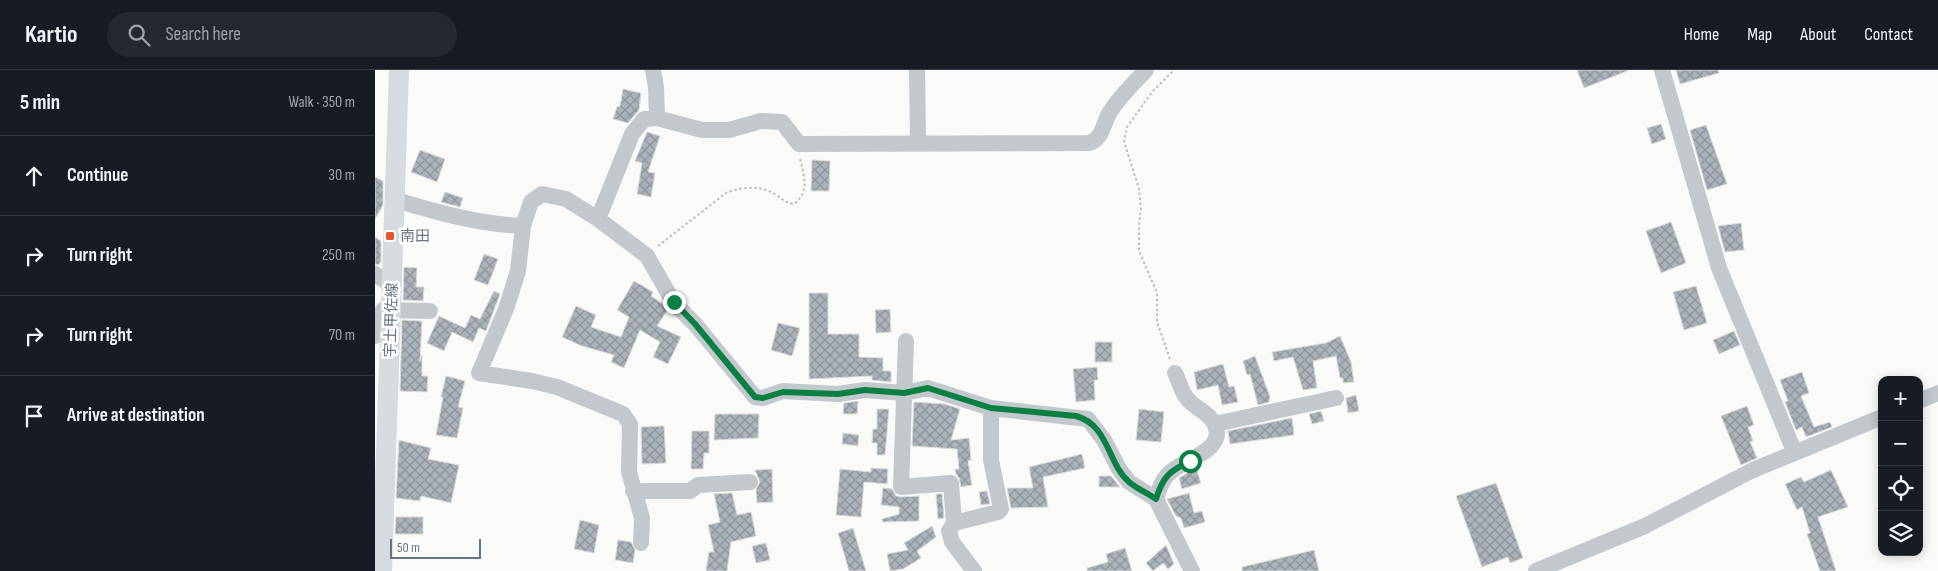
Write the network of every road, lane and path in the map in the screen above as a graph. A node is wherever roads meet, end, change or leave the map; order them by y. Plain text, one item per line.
1 (399, 70) edge
2 (653, 70) edge
3 (917, 70) edge
4 (1146, 70) edge
5 (1174, 70) edge
6 (1662, 70) edge
7 (657, 118) junction
8 (918, 142) junction
9 (799, 144) junction
10 (396, 200) junction
11 (598, 218) junction
12 (523, 226) junction
13 (647, 256) junction
14 (375, 274) edge
15 (392, 286) junction
16 (391, 309) junction
17 (430, 311) dead end
18 (375, 336) edge
19 (906, 342) dead end
20 (1175, 373) joint
21 (904, 393) junction
22 (1938, 393) edge
23 (1336, 398) dead end
24 (1923, 399) edge
25 (991, 408) junction
26 (1878, 418) edge
27 (1215, 424) junction
28 (381, 432) edge
29 (1794, 451) junction
30 (749, 482) dead end
31 (633, 491) junction
32 (1156, 499) junction
33 (954, 523) junction
34 (641, 543) dead end
35 (382, 571) edge
36 (974, 571) edge
37 (1192, 571) edge
38 (1536, 571) edge

1 - 10 main road, 宇土甲佐線
2 - 7 street
3 - 8 street
4 - 8 street
5 - 20 path
6 - 29 street
7 - 9 street
7 - 11 street
8 - 9 street
9 - 13 path
10 - 12 street
10 - 15 main road, 宇土甲佐線
11 - 12 street
11 - 13 street
12 - 31 street
13 - 21 street
14 - 15 street
15 - 16 main road, 宇土甲佐線
16 - 17 street
16 - 18 street
16 - 28 main road, 宇土甲佐線
19 - 21 street
20 - 27 street
21 - 25 street
21 - 33 street
22 - 24 street
23 - 27 street
25 - 32 street
25 - 33 street
26 - 29 street
27 - 32 street
28 - 35 main road, 宇土甲佐線
29 - 38 street
30 - 31 street
31 - 34 street
32 - 37 street
33 - 36 street

